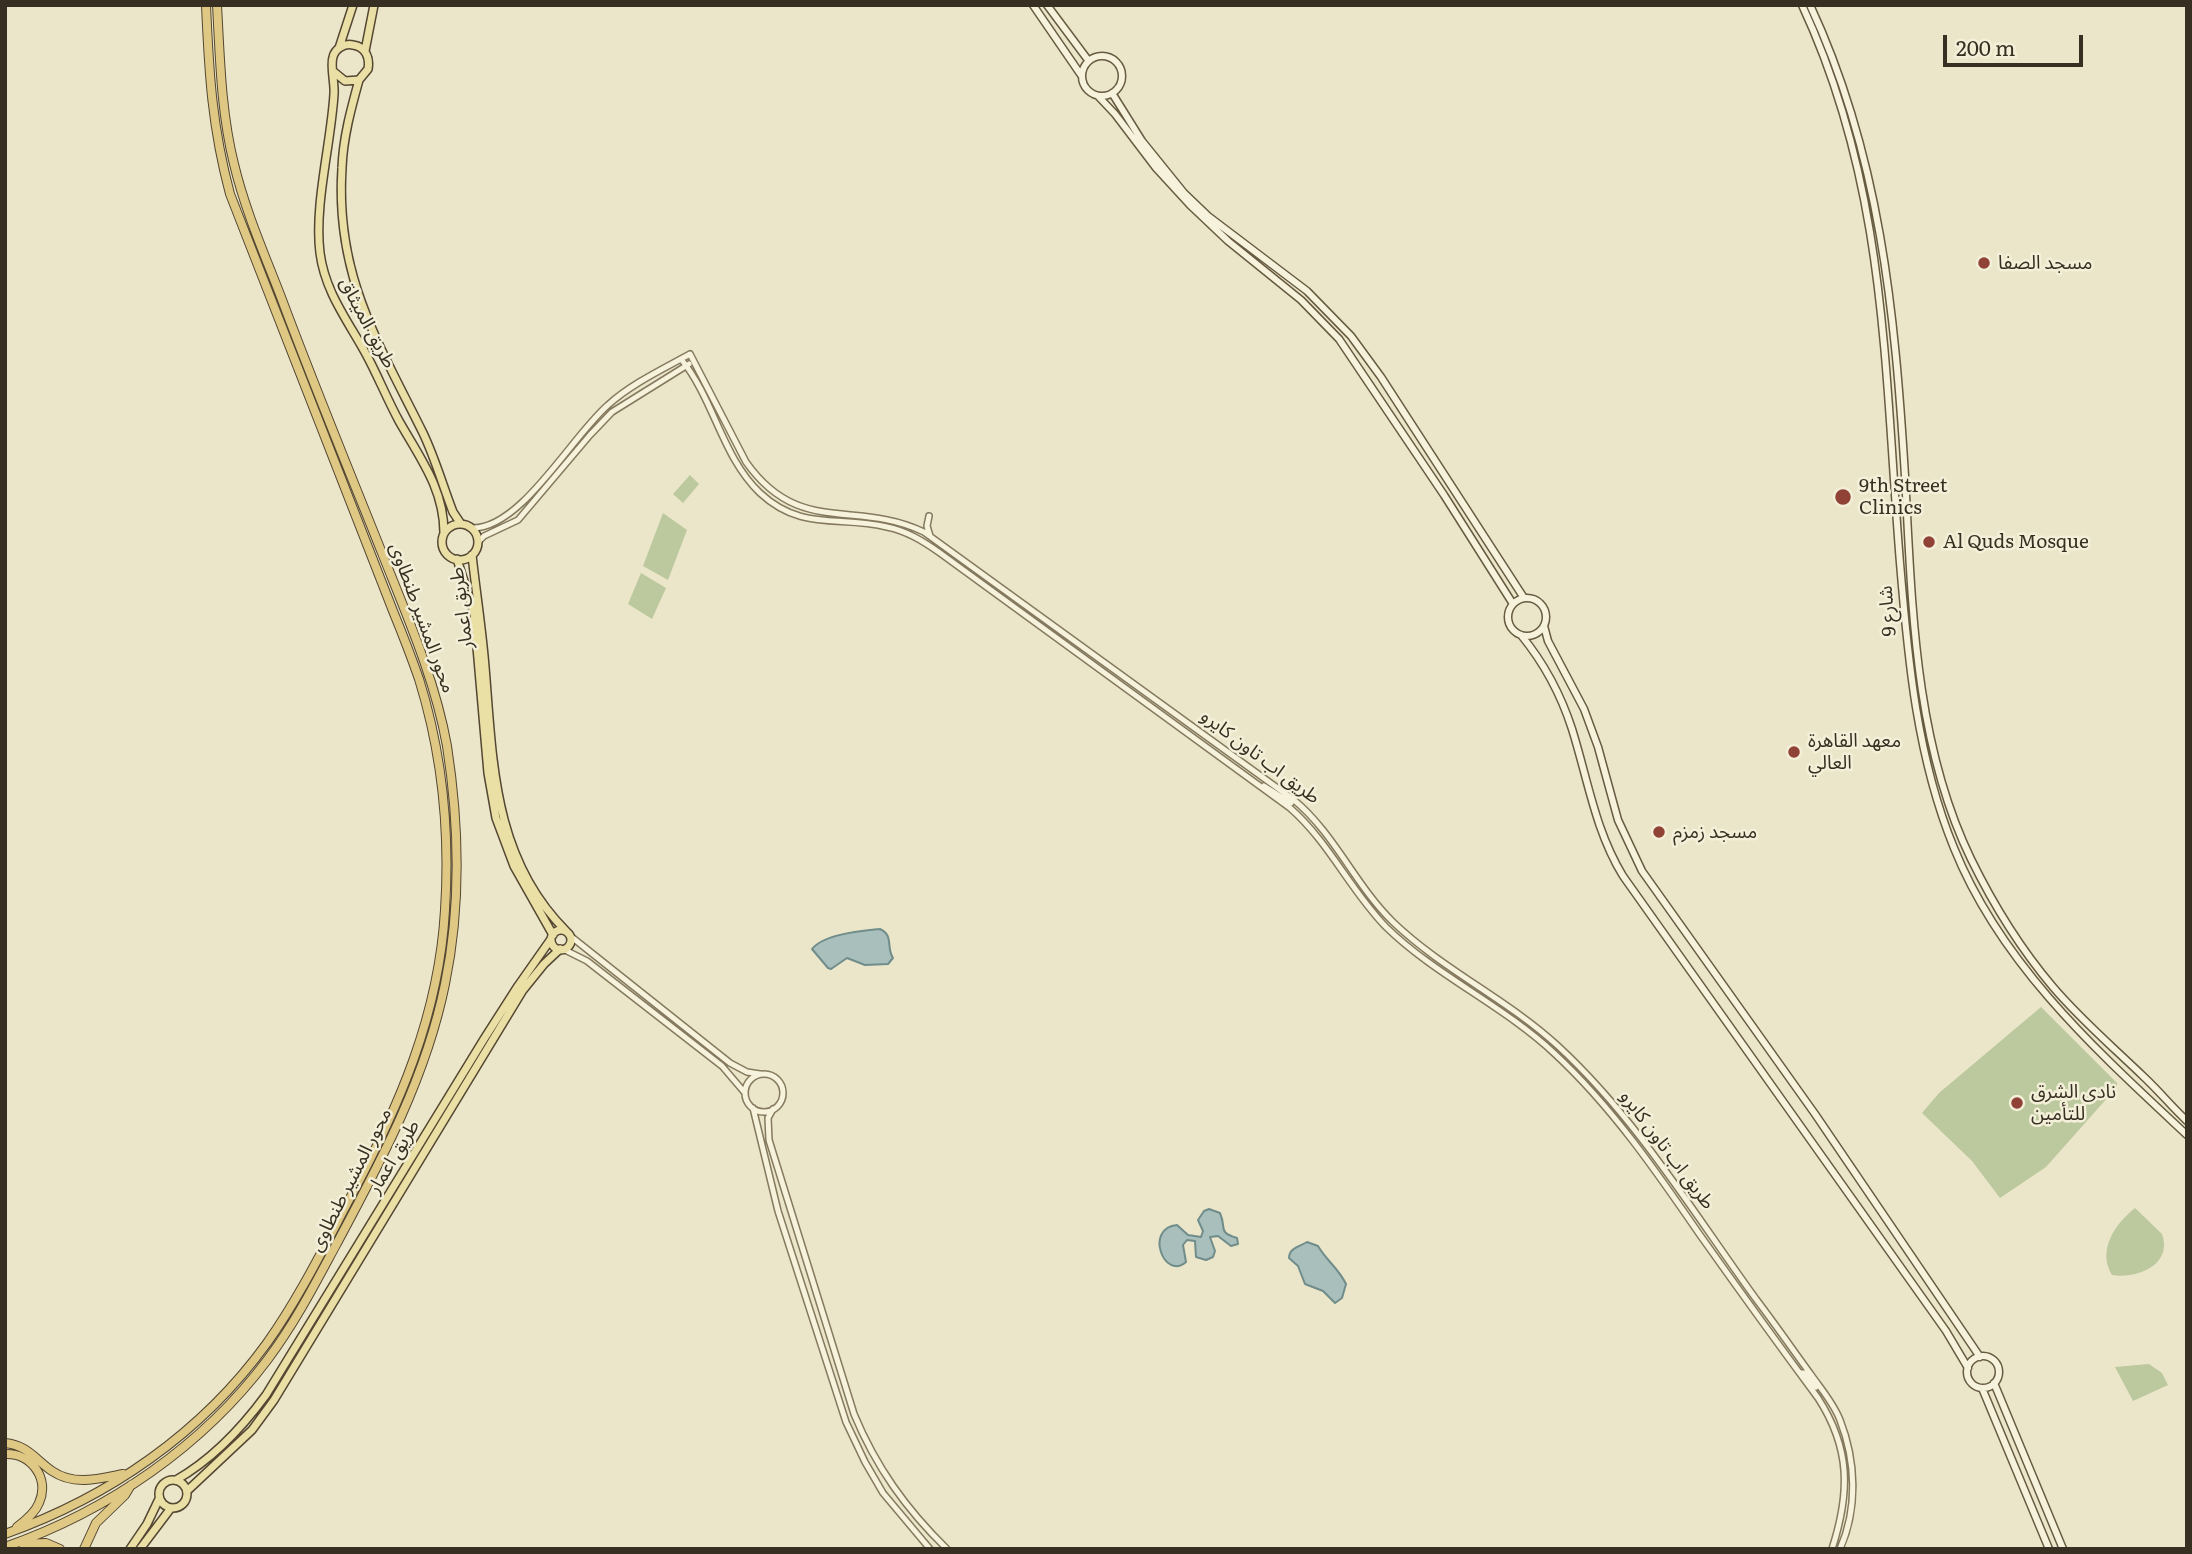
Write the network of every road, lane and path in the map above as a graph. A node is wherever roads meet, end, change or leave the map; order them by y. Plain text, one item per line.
1 (206, 5) edge
2 (218, 5) edge
3 (353, 5) edge
4 (374, 5) edge
5 (1033, 5) edge
6 (1047, 5) edge
7 (1802, 5) edge
8 (1810, 5) edge
9 (339, 48) junction
10 (365, 51) junction
11 (1088, 60) junction
12 (334, 72) junction
13 (1081, 75) junction
14 (359, 80) junction
15 (1112, 93) junction
16 (1098, 96) junction
17 (681, 359) junction
18 (695, 362) junction
19 (686, 366) junction
20 (718, 405) junction
21 (711, 410) junction
22 (732, 435) junction
23 (725, 438) junction
24 (741, 454) junction
25 (734, 457) junction
26 (929, 516) dead end
27 (461, 524) junction
28 (886, 526) junction
29 (472, 528) junction
30 (481, 528) junction
31 (916, 528) junction
32 (444, 533) junction
33 (930, 536) junction
34 (481, 539) junction
35 (944, 547) junction
36 (940, 553) junction
37 (472, 555) junction
38 (457, 559) junction
39 (1524, 598) junction
40 (1513, 604) junction
41 (1035, 623) junction
42 (1544, 626) junction
43 (1059, 630) junction
44 (1521, 635) junction
45 (1089, 661) junction
46 (1115, 670) junction
47 (1220, 755) junction
48 (1243, 763) junction
49 (1264, 789) junction
50 (1307, 811) junction
51 (1338, 851) junction
52 (1331, 856) junction
53 (568, 933) junction
54 (552, 937) junction
55 (562, 949) junction
56 (1418, 954) junction
57 (1450, 967) junction
58 (2103, 1041) junction
59 (2092, 1045) junction
60 (1554, 1052) junction
61 (1574, 1063) junction
62 (760, 1074) junction
63 (745, 1093) junction
64 (752, 1108) junction
65 (773, 1109) junction
66 (2187, 1121) edge
67 (2187, 1135) edge
68 (787, 1202) junction
69 (776, 1204) junction
70 (808, 1269) junction
71 (797, 1271) junction
72 (1767, 1327) junction
73 (1793, 1349) junction
74 (1980, 1357) junction
75 (1968, 1368) junction
76 (1800, 1373) junction
77 (1994, 1383) junction
78 (1982, 1388) junction
79 (1826, 1396) junction
80 (5, 1443) edge
81 (5, 1454) edge
82 (129, 1473) junction
83 (176, 1480) junction
84 (132, 1485) junction
85 (187, 1491) junction
86 (159, 1499) junction
87 (171, 1508) junction
88 (1842, 1518) junction
89 (1850, 1519) junction
90 (8, 1533) edge
91 (9, 1546) edge
92 (60, 1549) edge
93 (84, 1549) edge
94 (130, 1549) edge
95 (140, 1549) edge
96 (930, 1549) edge
97 (947, 1549) edge
98 (1832, 1549) edge
99 (1840, 1549) edge
100 (2049, 1549) edge
101 (2063, 1549) edge

1 - 82 highway, محور المشير طنطاوى
2 - 84 highway, محور المشير طنطاوى
3 - 9 main road
4 - 10 main road
5 - 13 main road
6 - 11 main road
7 - 59 main road, شارع 9
8 - 58 main road, شارع 9
9 - 10 main road
9 - 12 main road
10 - 14 main road
11 - 13 main road
11 - 15 main road
12 - 14 main road
12 - 32 main road, طريق الميثاق
13 - 16 main road
14 - 27 main road, طريق الميثاق
15 - 16 main road
15 - 39 main road
16 - 40 main road
17 - 18 street, طريق اب تاون كايرو
17 - 19 street, طريق اب تاون كايرو
17 - 30 street
18 - 19 street
18 - 20 street, طريق اب تاون كايرو
19 - 21 street, طريق اب تاون كايرو
19 - 34 street
20 - 21 street
20 - 22 street, طريق اب تاون كايرو
21 - 23 street, طريق اب تاون كايرو
22 - 23 street
22 - 24 street, طريق اب تاون كايرو
23 - 25 street, طريق اب تاون كايرو
24 - 25 street
24 - 31 street, طريق اب تاون كايرو
25 - 28 street, طريق اب تاون كايرو
26 - 33 street
27 - 29 main road
27 - 32 main road
28 - 31 street
28 - 36 street, طريق اب تاون كايرو
29 - 30 street
29 - 34 main road, طريق اعمار
30 - 34 street
31 - 33 street, طريق اب تاون كايرو
32 - 38 main road, طريق اعمار
33 - 35 street, طريق اب تاون كايرو
34 - 37 main road, طريق اعمار
35 - 36 street
35 - 43 street, طريق اب تاون كايرو
36 - 41 street, طريق اب تاون كايرو
37 - 38 main road, طريق اعمار
37 - 53 main road, طريق اعمار
38 - 54 main road, طريق اعمار
39 - 40 main road
39 - 42 main road
40 - 44 main road
41 - 43 street
41 - 45 street, طريق اب تاون كايرو
42 - 44 main road
42 - 74 main road
43 - 46 street, طريق اب تاون كايرو
44 - 75 main road
45 - 46 street
45 - 47 street, طريق اب تاون كايرو
46 - 48 street, طريق اب تاون كايرو
47 - 48 street
47 - 49 street, طريق اب تاون كايرو
48 - 50 street, طريق اب تاون كايرو
49 - 50 street
49 - 52 street, طريق اب تاون كايرو
50 - 51 street, طريق اب تاون كايرو
51 - 52 street
51 - 57 street, طريق اب تاون كايرو
52 - 56 street, طريق اب تاون كايرو
53 - 54 main road
53 - 55 main road
53 - 62 street
54 - 55 main road
54 - 83 main road, طريق اعمار
55 - 63 street
55 - 85 main road, طريق اعمار
56 - 57 street
56 - 60 street, طريق اب تاون كايرو
57 - 61 street, طريق اب تاون كايرو
58 - 59 main road
58 - 66 main road, شارع 9
59 - 67 main road, شارع 9
60 - 61 street
60 - 72 street, طريق اب تاون كايرو
61 - 73 street, طريق اب تاون كايرو
62 - 63 street
62 - 65 street
63 - 64 street
64 - 65 street
64 - 69 street
65 - 68 street
68 - 69 street
68 - 70 street
69 - 71 street
70 - 71 street
70 - 97 street
71 - 96 street
72 - 73 street
72 - 76 street, طريق اب تاون كايرو
73 - 79 street, طريق اب تاون كايرو
74 - 75 main road
74 - 77 main road
75 - 78 main road
76 - 79 street
76 - 88 street, طريق اب تاون كايرو
77 - 78 main road
77 - 101 main road
78 - 100 main road
79 - 89 street, طريق اب تاون كايرو
80 - 82 highway
81 - 90 highway
82 - 90 highway, محور المشير طنطاوى
83 - 85 main road
83 - 86 main road
84 - 91 highway, محور المشير طنطاوى
84 - 93 highway
85 - 87 main road
86 - 87 main road
86 - 94 main road
87 - 95 main road
88 - 89 street
88 - 98 street, طريق اب تاون كايرو
89 - 99 street, طريق اب تاون كايرو
91 - 92 highway

